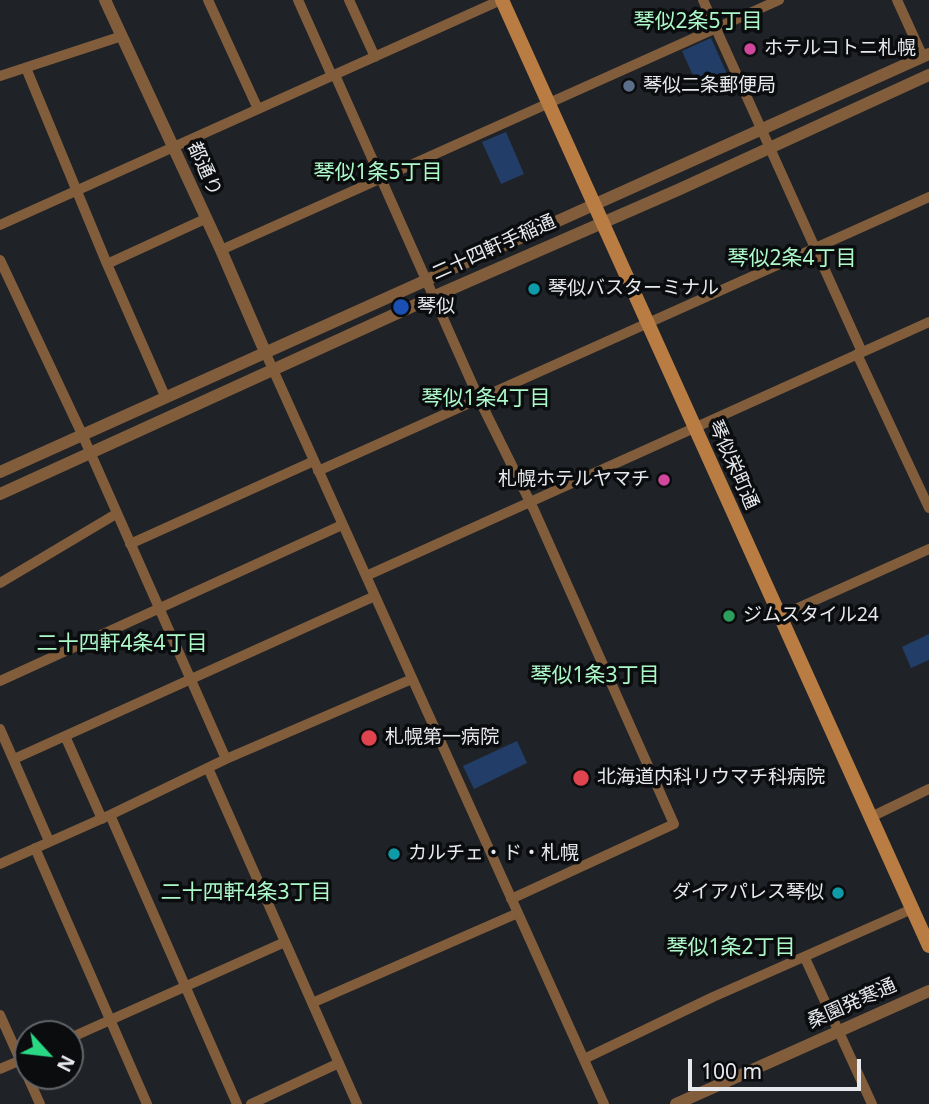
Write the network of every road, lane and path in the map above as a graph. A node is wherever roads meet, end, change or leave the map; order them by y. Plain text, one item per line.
1 (105, 0) edge
2 (208, 0) edge
3 (298, 0) edge
4 (349, 0) edge
5 (502, 0) edge
6 (703, 0) edge
7 (779, 0) edge
8 (897, 0) edge
9 (716, 28) junction
10 (122, 36) junction
11 (926, 55) edge
12 (375, 57) junction
13 (26, 68) junction
14 (929, 73) edge
15 (334, 75) junction
16 (0, 76) edge
17 (549, 103) junction
18 (258, 109) junction
19 (762, 130) junction
20 (770, 147) junction
21 (173, 148) junction
22 (382, 178) junction
23 (76, 191) junction
24 (929, 197) edge
25 (595, 205) junction
26 (205, 219) junction
27 (602, 221) junction
28 (0, 225) edge
29 (815, 247) junction
30 (221, 250) junction
31 (0, 260) edge
32 (107, 264) junction
33 (427, 279) junction
34 (435, 296) junction
35 (929, 321) edge
36 (648, 322) junction
37 (859, 353) junction
38 (266, 354) junction
39 (273, 370) junction
40 (165, 396) junction
41 (479, 398) junction
42 (695, 428) junction
43 (82, 435) junction
44 (89, 453) junction
45 (316, 466) junction
46 (0, 472) edge
47 (0, 494) edge
48 (528, 502) junction
49 (929, 508) edge
50 (116, 514) junction
51 (342, 525) junction
52 (130, 544) junction
53 (929, 549) edge
54 (366, 576) junction
55 (0, 583) edge
56 (375, 596) junction
57 (160, 609) junction
58 (780, 616) junction
59 (192, 678) junction
60 (412, 679) junction
61 (0, 681) edge
62 (0, 729) edge
63 (65, 736) junction
64 (14, 759) junction
65 (226, 759) junction
66 (208, 768) junction
67 (929, 789) edge
68 (106, 817) junction
69 (870, 817) junction
70 (49, 841) junction
71 (34, 849) junction
72 (0, 864) edge
73 (511, 899) junction
74 (912, 909) junction
75 (518, 913) junction
76 (285, 942) junction
77 (929, 946) edge
78 (805, 958) junction
79 (185, 987) junction
80 (929, 991) edge
81 (312, 1003) junction
82 (0, 1015) edge
83 (110, 1020) junction
84 (839, 1031) junction
85 (84, 1032) edge
86 (14, 1040) edge
87 (584, 1059) junction
88 (339, 1063) junction
89 (147, 1104) edge
90 (237, 1104) edge
91 (251, 1104) edge
92 (357, 1104) edge
93 (604, 1104) edge
94 (676, 1104) edge
95 (872, 1104) edge

1 - 10 street, 都通り
2 - 18 street
3 - 15 street
4 - 12 street
5 - 12 street
5 - 17 main road, 琴似栄町通
6 - 9 street
7 - 9 street
8 - 11 street
9 - 17 street
9 - 19 street
10 - 13 street
10 - 21 street, 都通り
11 - 14 street
11 - 19 street, 二十四軒手稲通
12 - 15 street
13 - 16 street
13 - 23 street
14 - 20 street, 二十四軒手稲通
15 - 18 street
15 - 22 street
17 - 22 street
17 - 25 main road, 琴似栄町通
18 - 21 street
19 - 20 street
19 - 25 street, 二十四軒手稲通
20 - 27 street, 二十四軒手稲通
20 - 29 street
21 - 23 street
21 - 26 street, 都通り
22 - 30 street
22 - 33 street
23 - 28 street
23 - 32 street
24 - 29 street
25 - 27 main road, 琴似栄町通
25 - 33 street, 二十四軒手稲通
26 - 30 street, 都通り
26 - 32 street
27 - 34 street, 二十四軒手稲通
27 - 36 main road, 琴似栄町通
29 - 36 street
29 - 37 street
30 - 38 street, 都通り
31 - 43 street
32 - 40 street
33 - 34 street
33 - 38 street, 二十四軒手稲通
34 - 39 street, 二十四軒手稲通
34 - 41 street
35 - 37 street
36 - 41 street
36 - 42 main road, 琴似栄町通
37 - 42 street
37 - 49 street
38 - 39 street
38 - 40 street, 二十四軒手稲通
39 - 44 street, 二十四軒手稲通
39 - 45 street
40 - 43 street, 二十四軒手稲通
41 - 45 street
41 - 48 street
42 - 48 street
42 - 58 main road, 琴似栄町通
43 - 44 street
43 - 46 street, 二十四軒手稲通
44 - 47 street, 二十四軒手稲通
44 - 50 street
45 - 51 street
45 - 52 street
48 - 54 street
48 - 73 street
50 - 52 street
50 - 55 street
51 - 54 street
51 - 57 street
52 - 57 street
53 - 58 street
54 - 56 street
56 - 59 street
56 - 60 street
57 - 59 street
57 - 61 street
58 - 69 main road, 琴似栄町通
59 - 63 street
59 - 65 street
60 - 65 street
60 - 73 street
62 - 64 street
63 - 64 street
63 - 68 street
64 - 70 street
65 - 66 street
66 - 68 street
66 - 76 street
67 - 69 street
68 - 70 street
68 - 79 street
69 - 74 main road, 琴似栄町通
70 - 71 street
71 - 72 street
71 - 83 street
73 - 75 street
74 - 77 main road, 琴似栄町通
74 - 78 street
75 - 81 street
75 - 87 street
76 - 79 street
76 - 81 street
78 - 84 street
78 - 87 street
79 - 83 street
79 - 90 street
80 - 84 street, 桑園発寒通
81 - 88 street
82 - 86 street
83 - 85 street
83 - 89 street
84 - 94 street, 桑園発寒通
84 - 95 street
87 - 93 street
88 - 91 street
88 - 92 street

